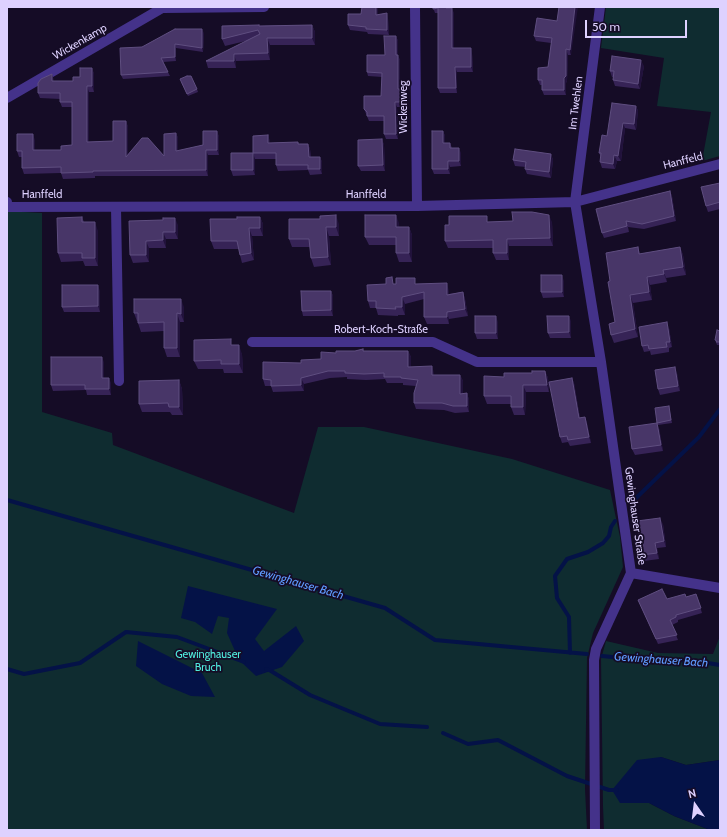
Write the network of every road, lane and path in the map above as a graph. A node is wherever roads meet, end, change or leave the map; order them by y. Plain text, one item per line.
1 (264, 7) edge
2 (415, 7) edge
3 (600, 7) edge
4 (164, 8) edge
5 (7, 98) edge
6 (720, 164) edge
7 (7, 202) edge
8 (575, 202) junction
9 (417, 206) junction
10 (8, 207) edge
11 (116, 207) junction
12 (252, 342) dead end
13 (601, 362) junction
14 (119, 381) dead end
15 (631, 573) junction
16 (720, 588) edge
17 (595, 830) edge

1 - 4 street
2 - 9 street, Wickenweg
3 - 8 street, Im Twehlen
4 - 5 street, Wickenkamp
6 - 8 street, Hanffeld
7 - 10 street
8 - 9 street, Hanffeld
8 - 13 street, Gewinghauser Straße
9 - 11 street, Hanffeld
10 - 11 street, Hanffeld
11 - 14 street
12 - 13 street, Robert-Koch-Straße
13 - 15 street, Gewinghauser Straße
15 - 16 street
15 - 17 street, Gewinghauser Straße

